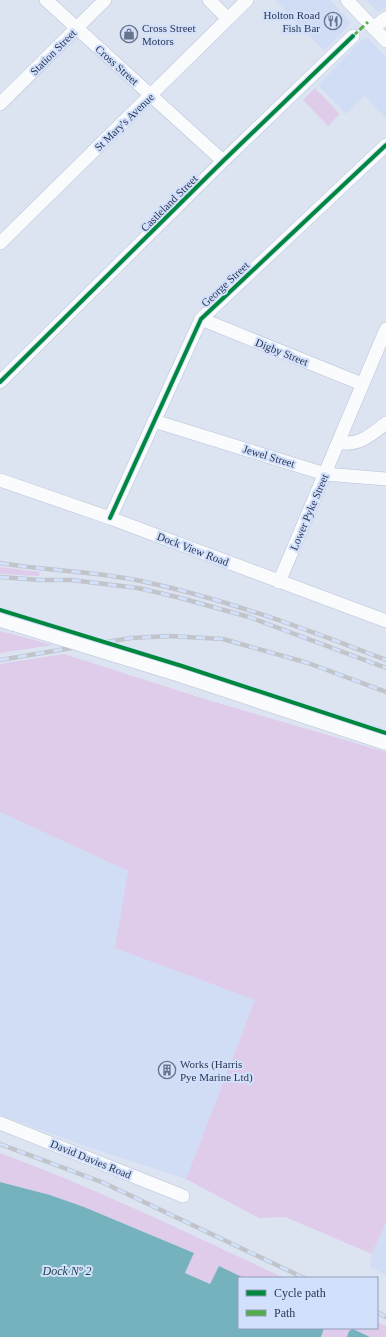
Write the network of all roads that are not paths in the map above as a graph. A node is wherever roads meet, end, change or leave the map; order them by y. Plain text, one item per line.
1 (46, 0) edge
2 (105, 0) edge
3 (209, 0) edge
4 (246, 0) edge
5 (347, 0) edge
6 (227, 18) junction
7 (386, 18) edge
8 (77, 28) junction
9 (374, 28) junction
10 (353, 36) dead end
11 (386, 41) edge
12 (151, 95) junction
13 (0, 104) edge
14 (386, 145) edge
15 (223, 161) junction
16 (0, 242) edge
17 (201, 319) junction
18 (386, 329) edge
19 (0, 382) edge
20 (362, 384) junction
21 (154, 421) junction
22 (386, 424) edge
23 (338, 442) junction
24 (325, 474) junction
25 (386, 478) edge
26 (0, 480) edge
27 (110, 518) junction
28 (279, 582) junction
29 (7, 620) edge
30 (386, 621) edge
31 (386, 741) edge
32 (0, 1123) edge
33 (183, 1196) dead end

1 - 8 street, Cross Street
2 - 8 street, Station Street
3 - 6 street
4 - 6 street, St Mary's Avenue
5 - 9 street
6 - 12 street, St Mary's Avenue
7 - 9 street
8 - 12 street, Cross Street
8 - 13 street, Station Street
9 - 11 street
10 - 15 street, Castleland Street
12 - 15 street, Cross Street
12 - 16 street, St Mary's Avenue
14 - 17 street, George Street
15 - 19 street, Castleland Street
17 - 20 street, Digby Street
17 - 21 street, George Street
18 - 20 street, Lower Pyke Street
20 - 23 street, Lower Pyke Street
21 - 24 street, Jewel Street
21 - 27 street, George Street
22 - 23 street
23 - 24 street, Lower Pyke Street
24 - 25 street, Jewel Street
24 - 28 street, Lower Pyke Street
26 - 27 street, Dock View Road
27 - 28 street, Dock View Road
28 - 30 street, Dock View Road
29 - 31 street, bridge
32 - 33 street, David Davies Road

